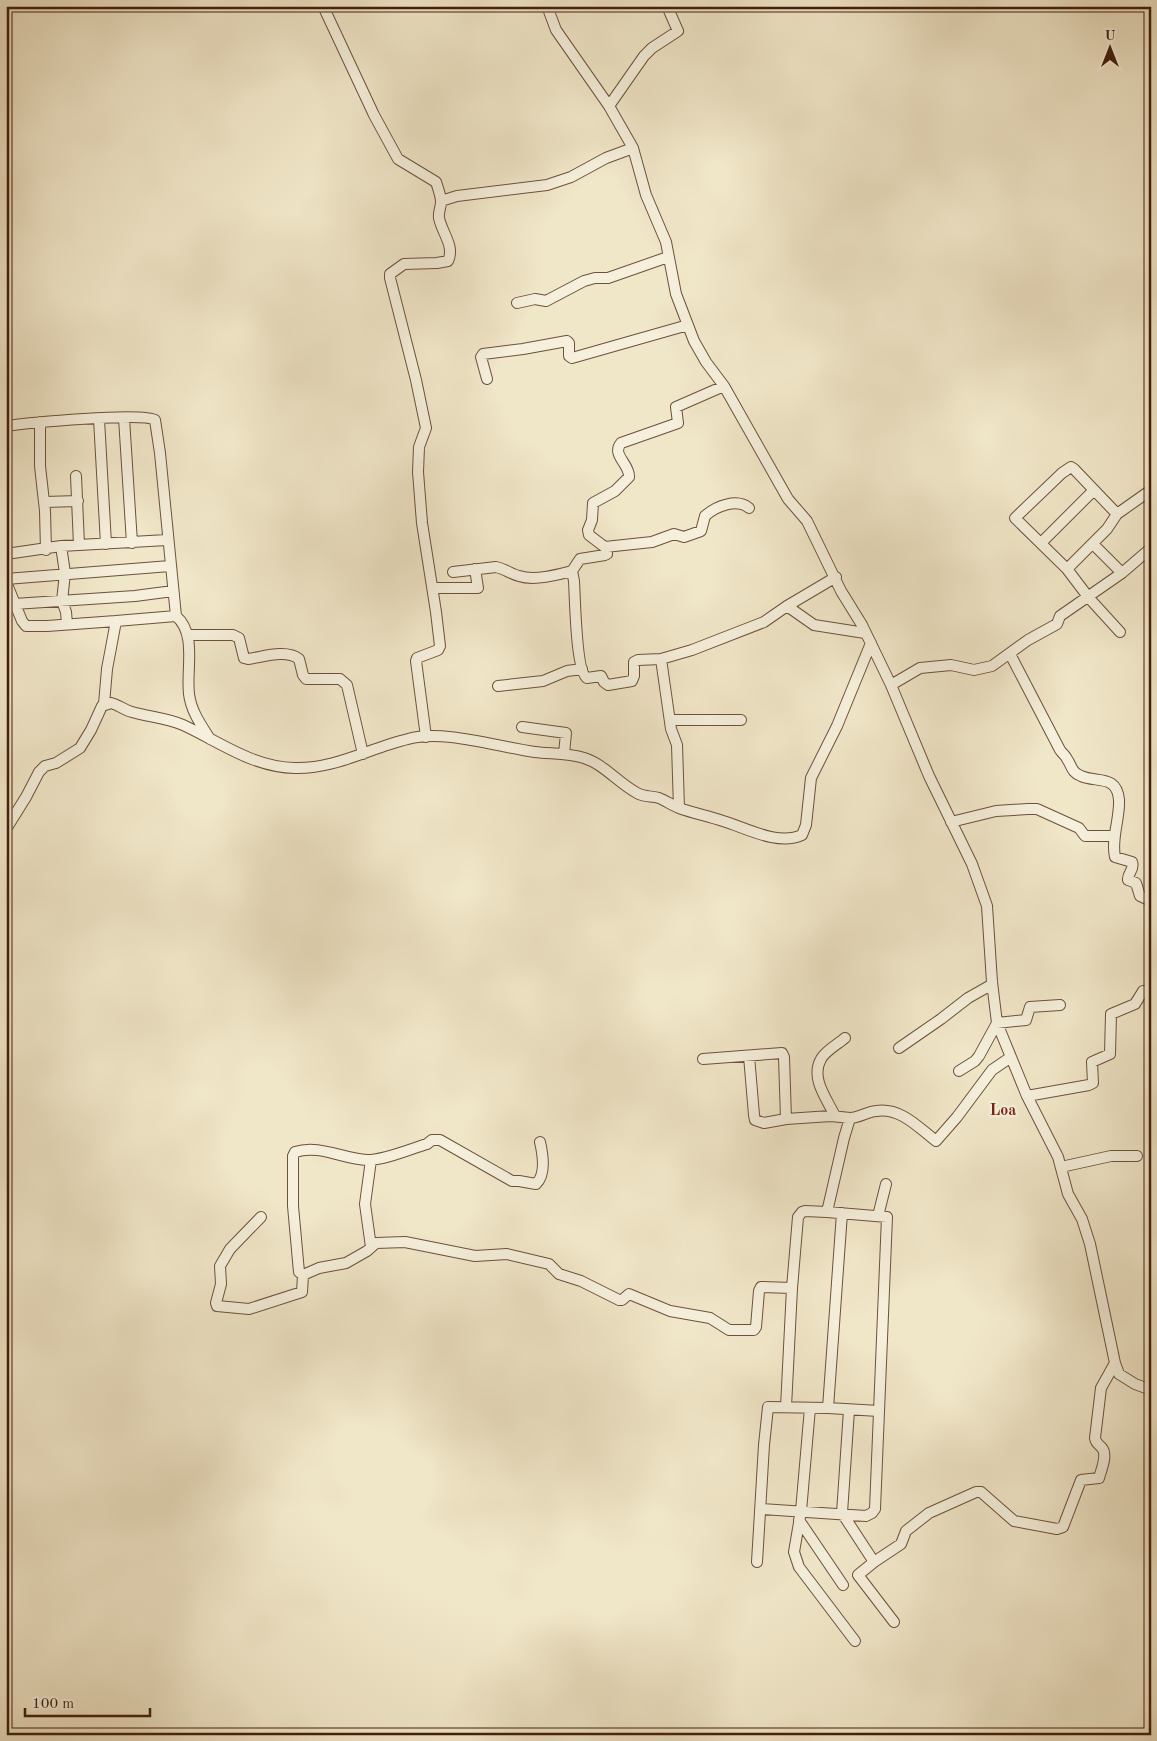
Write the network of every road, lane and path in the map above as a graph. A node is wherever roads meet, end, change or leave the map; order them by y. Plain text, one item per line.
1 (323, 6) edge
2 (547, 6) edge
3 (667, 6) edge
4 (609, 106) junction
5 (633, 148) junction
6 (441, 201) junction
7 (668, 257) junction
8 (517, 303) dead end
9 (688, 325) junction
10 (487, 379) dead end
11 (724, 386) junction
12 (124, 418) junction
13 (99, 419) junction
14 (40, 422) junction
15 (6, 426) edge
16 (76, 476) dead end
17 (1094, 490) junction
18 (1151, 490) edge
19 (78, 501) junction
20 (45, 502) junction
21 (749, 508) dead end
22 (1116, 514) junction
23 (167, 540) junction
24 (132, 543) junction
25 (1041, 543) junction
26 (106, 544) junction
27 (1093, 544) junction
28 (80, 545) junction
29 (61, 546) junction
30 (605, 547) junction
31 (1151, 548) edge
32 (46, 550) junction
33 (6, 554) edge
34 (170, 566) junction
35 (476, 569) junction
36 (1067, 569) junction
37 (572, 571) junction
38 (453, 572) dead end
39 (65, 573) junction
40 (1122, 573) junction
41 (836, 577) junction
42 (6, 581) edge
43 (433, 588) junction
44 (173, 591) junction
45 (1088, 598) junction
46 (62, 601) junction
47 (14, 604) junction
48 (787, 606) junction
49 (176, 616) junction
50 (116, 621) junction
51 (68, 624) junction
52 (1120, 632) dead end
53 (865, 633) junction
54 (188, 636) junction
55 (871, 643) junction
56 (1010, 654) junction
57 (661, 659) junction
58 (582, 668) junction
59 (891, 685) junction
60 (498, 686) dead end
61 (104, 704) junction
62 (670, 720) junction
63 (741, 720) dead end
64 (522, 727) dead end
65 (426, 737) junction
66 (210, 739) junction
67 (364, 754) junction
68 (564, 754) junction
69 (679, 808) junction
70 (950, 822) junction
71 (6, 829) edge
72 (1114, 836) junction
73 (1151, 901) edge
74 (992, 982) junction
75 (1151, 991) edge
76 (1060, 1005) dead end
77 (997, 1023) junction
78 (845, 1038) dead end
79 (899, 1048) dead end
80 (749, 1056) junction
81 (1011, 1057) junction
82 (703, 1059) dead end
83 (959, 1071) dead end
84 (1027, 1096) junction
85 (835, 1116) junction
86 (850, 1118) junction
87 (786, 1119) junction
88 (540, 1142) dead end
89 (1137, 1156) dead end
90 (371, 1160) junction
91 (1061, 1167) junction
92 (886, 1184) dead end
93 (827, 1212) junction
94 (842, 1213) junction
95 (878, 1216) junction
96 (261, 1218) dead end
97 (371, 1247) junction
98 (303, 1275) junction
99 (792, 1288) junction
100 (1115, 1363) junction
101 (1151, 1390) edge
102 (786, 1407) junction
103 (810, 1408) junction
104 (828, 1408) junction
105 (849, 1410) junction
106 (879, 1411) junction
107 (761, 1509) junction
108 (842, 1513) junction
109 (800, 1515) junction
110 (757, 1562) dead end
111 (874, 1562) junction
112 (842, 1585) dead end
113 (894, 1622) dead end
114 (856, 1641) dead end

1 - 6 street
2 - 4 street
3 - 4 street
4 - 5 street
5 - 6 street
5 - 7 street
6 - 43 street
7 - 8 street
7 - 9 street
9 - 10 street
9 - 11 street
11 - 30 street
11 - 41 street
12 - 13 street
12 - 23 street
12 - 24 street
13 - 14 street
13 - 26 street
14 - 15 street
14 - 20 street
16 - 19 street
17 - 22 street
17 - 25 street
17 - 25 street
18 - 22 street
19 - 20 street
19 - 28 street
20 - 32 street
21 - 30 street
22 - 27 street
23 - 24 street
23 - 34 street
24 - 26 street
25 - 36 street
26 - 28 street
27 - 36 street
27 - 40 street
28 - 29 street
29 - 32 street
29 - 39 street
30 - 37 street
31 - 40 street
32 - 33 street
34 - 39 street
34 - 44 street
35 - 37 street
35 - 38 street
35 - 43 street
36 - 45 street
37 - 58 street
39 - 42 street
39 - 46 street
40 - 45 street
41 - 48 street
41 - 53 street
42 - 47 street
43 - 65 street
44 - 46 street
44 - 49 street
45 - 52 street
45 - 56 street
46 - 47 street
46 - 51 street
47 - 51 street
48 - 53 street
48 - 57 street
49 - 50 street
49 - 54 street
50 - 51 street
50 - 61 street
53 - 55 street
54 - 66 street
54 - 67 street
55 - 59 street
55 - 69 street
56 - 59 street
56 - 72 street
57 - 58 street
57 - 62 street
58 - 60 street
59 - 70 street
61 - 66 street
61 - 71 street
62 - 63 street
62 - 69 street
64 - 68 street
65 - 67 street
65 - 68 street
66 - 67 street
68 - 69 street
70 - 72 street
70 - 74 street
72 - 73 street
74 - 77 street
74 - 79 street
75 - 84 street
76 - 77 street
77 - 81 street
77 - 83 street
78 - 85 street
80 - 82 street
80 - 87 street
80 - 87 street
81 - 84 street
81 - 86 street
84 - 91 street
85 - 86 street
85 - 87 street
86 - 93 street
88 - 90 street
89 - 91 street
90 - 97 street
90 - 98 street
91 - 100 street
92 - 95 street
93 - 94 street
93 - 99 street
94 - 95 street
94 - 104 street
95 - 106 street
96 - 98 street
97 - 98 street
97 - 99 street
99 - 102 street
100 - 101 street
100 - 111 street
102 - 103 street
102 - 107 street
103 - 104 street
103 - 109 street
104 - 105 street
105 - 106 street
105 - 108 street
106 - 108 street
107 - 109 street
107 - 110 street
108 - 109 street
108 - 111 street
109 - 112 street
109 - 114 street
111 - 113 street

